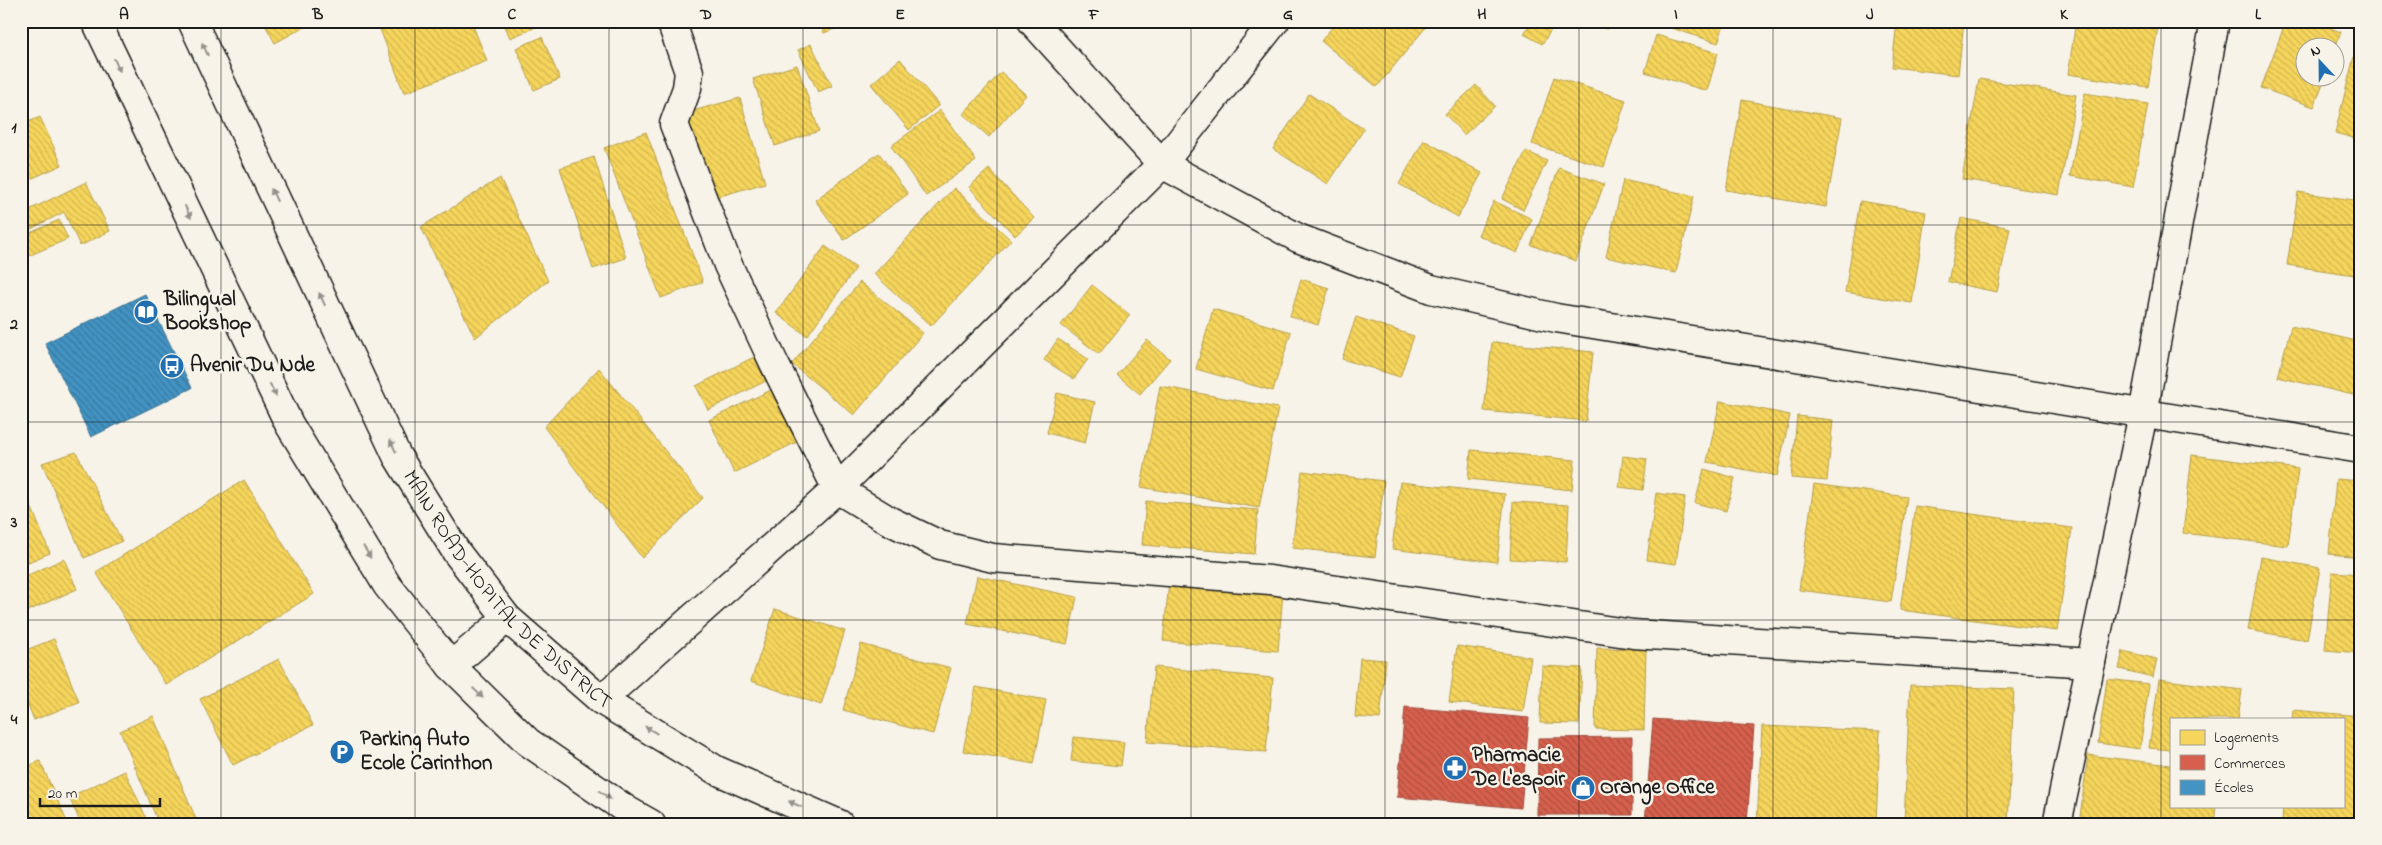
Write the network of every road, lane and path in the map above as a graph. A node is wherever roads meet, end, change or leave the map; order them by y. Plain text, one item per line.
1 (96, 21) edge
2 (192, 21) edge
3 (671, 21) edge
4 (1032, 21) edge
5 (1275, 21) edge
6 (2215, 21) edge
7 (1162, 164) junction
8 (2143, 414) junction
9 (2361, 449) edge
10 (837, 489) junction
11 (507, 618) junction
12 (2091, 663) junction
13 (451, 666) junction
14 (601, 700) junction
15 (651, 824) edge
16 (840, 824) edge
17 (2057, 824) edge

1 -> 13 street
11 -> 2 street, MAIN ROAD-HOPITAL DE DISTRICT
3 - 10 street
4 - 7 street
5 - 7 street
6 - 8 street
7 - 8 street
7 - 10 street
8 - 9 street
8 - 12 street
10 - 12 street
10 - 14 street
11 - 13 street
11 - 14 street, MAIN ROAD-HOPITAL DE DISTRICT
12 - 17 street
13 -> 15 street
16 -> 14 street, MAIN ROAD-HOPITAL DE DISTRICT

